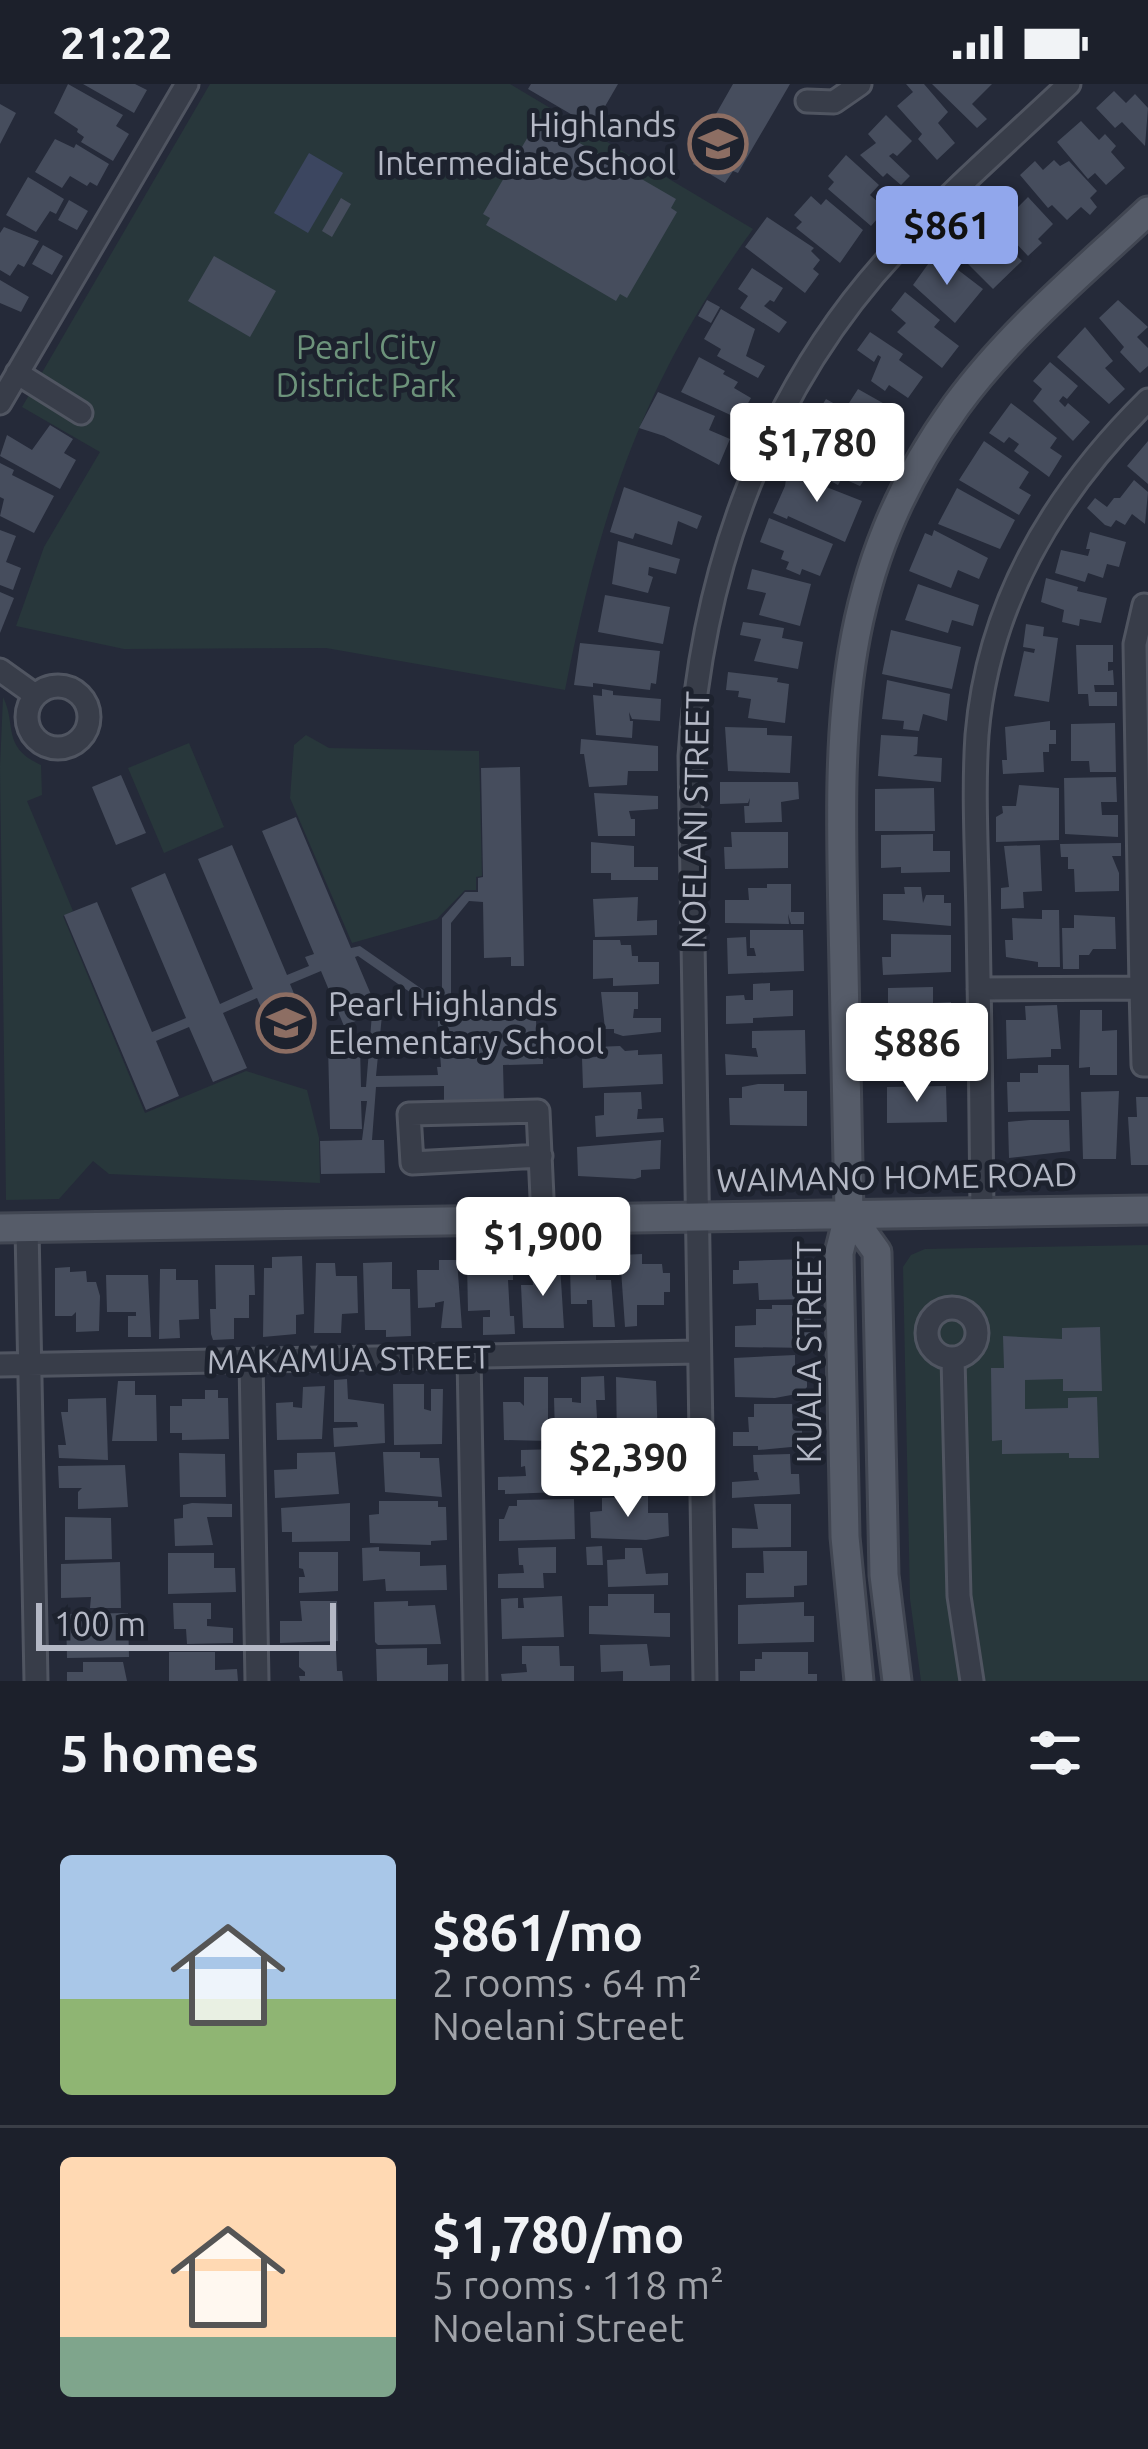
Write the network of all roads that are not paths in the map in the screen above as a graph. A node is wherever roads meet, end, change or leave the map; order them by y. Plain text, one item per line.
1 (187, 84) edge
2 (860, 84) edge
3 (1070, 84) edge
4 (807, 101) dead end
5 (1148, 211) edge
6 (17, 373) junction
7 (1148, 400) edge
8 (0, 404) edge
9 (81, 412) dead end
10 (1144, 605) dead end
11 (0, 670) edge
12 (35, 695) dead end
13 (1141, 988) junction
14 (980, 989) junction
15 (1148, 1065) edge
16 (541, 1156) junction
17 (1148, 1210) edge
18 (982, 1211) junction
19 (849, 1213) junction
20 (697, 1217) junction
21 (543, 1220) junction
22 (14, 1228) edge
23 (698, 1352) junction
24 (469, 1357) junction
25 (953, 1358) dead end
26 (251, 1360) junction
27 (30, 1364) junction
28 (0, 1365) edge
29 (36, 1681) edge
30 (257, 1681) edge
31 (475, 1681) edge
32 (705, 1681) edge
33 (859, 1681) edge
34 (896, 1681) edge
35 (973, 1681) edge

1 - 6 street
2 - 4 street
3 - 20 street, NOELANI STREET
5 - 19 main road
6 - 8 street
6 - 9 street
7 - 14 street
10 - 13 street
11 - 12 street
13 - 14 street
13 - 15 street
14 - 18 street
16 - 16 street
16 - 21 street
17 - 18 main road, WAIMANO HOME ROAD
18 - 19 main road, WAIMANO HOME ROAD
19 - 20 main road, WAIMANO HOME ROAD
19 - 33 main road, KUALA STREET
19 - 34 main road, KUALA STREET
20 - 21 main road, WAIMANO HOME ROAD
20 - 23 street, NOELANI STREET
21 - 22 main road, WAIMANO HOME ROAD
22 - 27 street
23 - 24 street, MAKAMUA STREET
23 - 32 street, NOELANI STREET
24 - 26 street, MAKAMUA STREET
24 - 31 street
25 - 35 street
26 - 27 street, MAKAMUA STREET
26 - 30 street
27 - 28 street, MAKAMUA STREET
27 - 29 street

